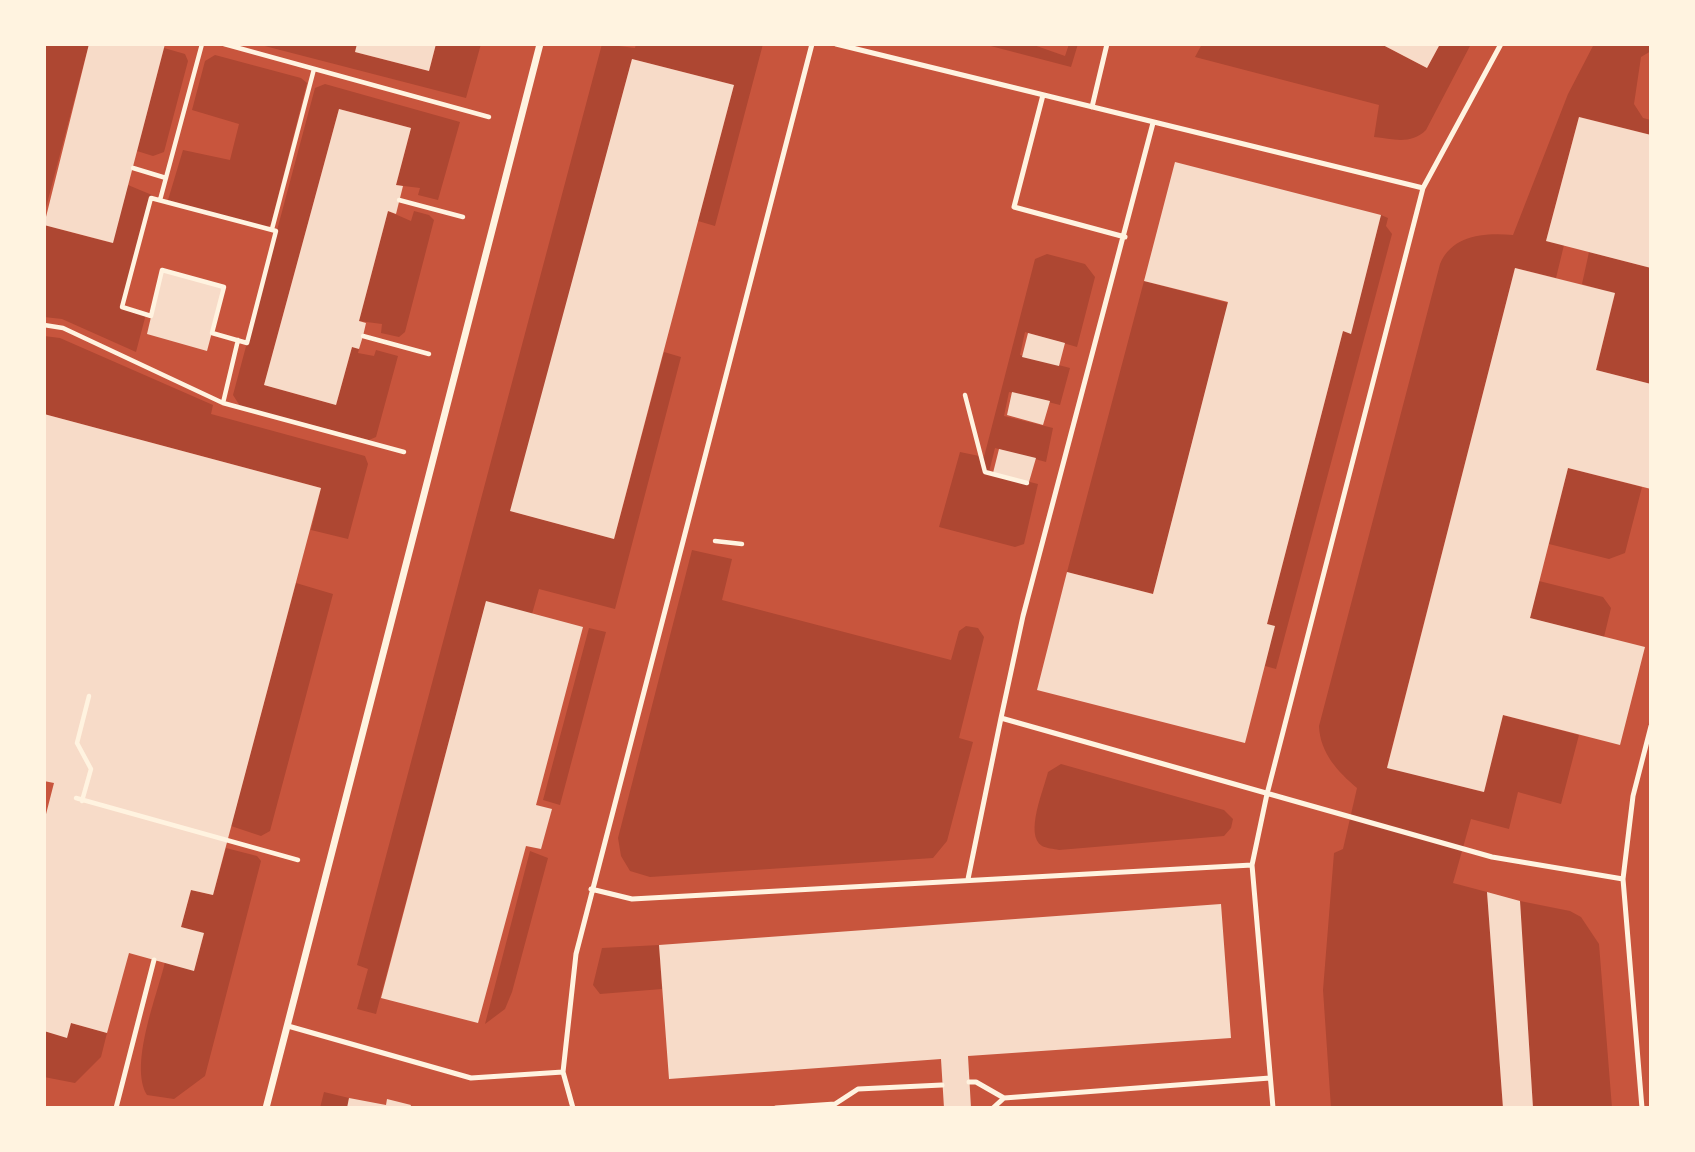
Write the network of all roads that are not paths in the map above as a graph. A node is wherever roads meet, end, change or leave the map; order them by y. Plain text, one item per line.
1 (540, 44) edge
2 (812, 44) edge
3 (836, 44) edge
4 (1107, 44) edge
5 (1501, 44) edge
6 (1044, 95) junction
7 (1092, 107) junction
8 (1153, 123) junction
9 (1423, 188) junction
10 (1125, 237) junction
11 (1002, 718) junction
12 (1651, 726) edge
13 (1267, 794) junction
14 (1252, 865) junction
15 (968, 878) junction
16 (1623, 879) junction
17 (591, 889) junction
18 (154, 960) dead end
19 (288, 1026) junction
20 (563, 1072) junction
21 (1270, 1078) junction
22 (969, 1082) dead end
23 (942, 1084) dead end
24 (1004, 1098) junction
25 (838, 1106) edge
26 (116, 1108) edge
27 (266, 1108) edge
28 (573, 1108) edge
29 (776, 1108) edge
30 (993, 1108) edge
31 (1273, 1108) edge
32 (1642, 1108) edge

1 - 19 street
2 - 17 lane
3 - 6 lane
4 - 7 lane
5 - 9 lane
6 - 7 lane
6 - 10 lane
7 - 8 lane
8 - 9 lane
8 - 10 lane
9 - 13 lane
10 - 11 lane
11 - 13 lane
11 - 15 lane
12 - 16 lane
13 - 14 lane
13 - 16 lane
14 - 15 lane
14 - 21 lane
15 - 17 lane
16 - 32 lane
17 - 20 lane
18 - 26 lane
19 - 20 lane
19 - 27 street
20 - 28 lane
21 - 24 lane
21 - 31 lane
22 - 24 lane
23 - 25 lane
24 - 30 lane
25 - 29 lane

